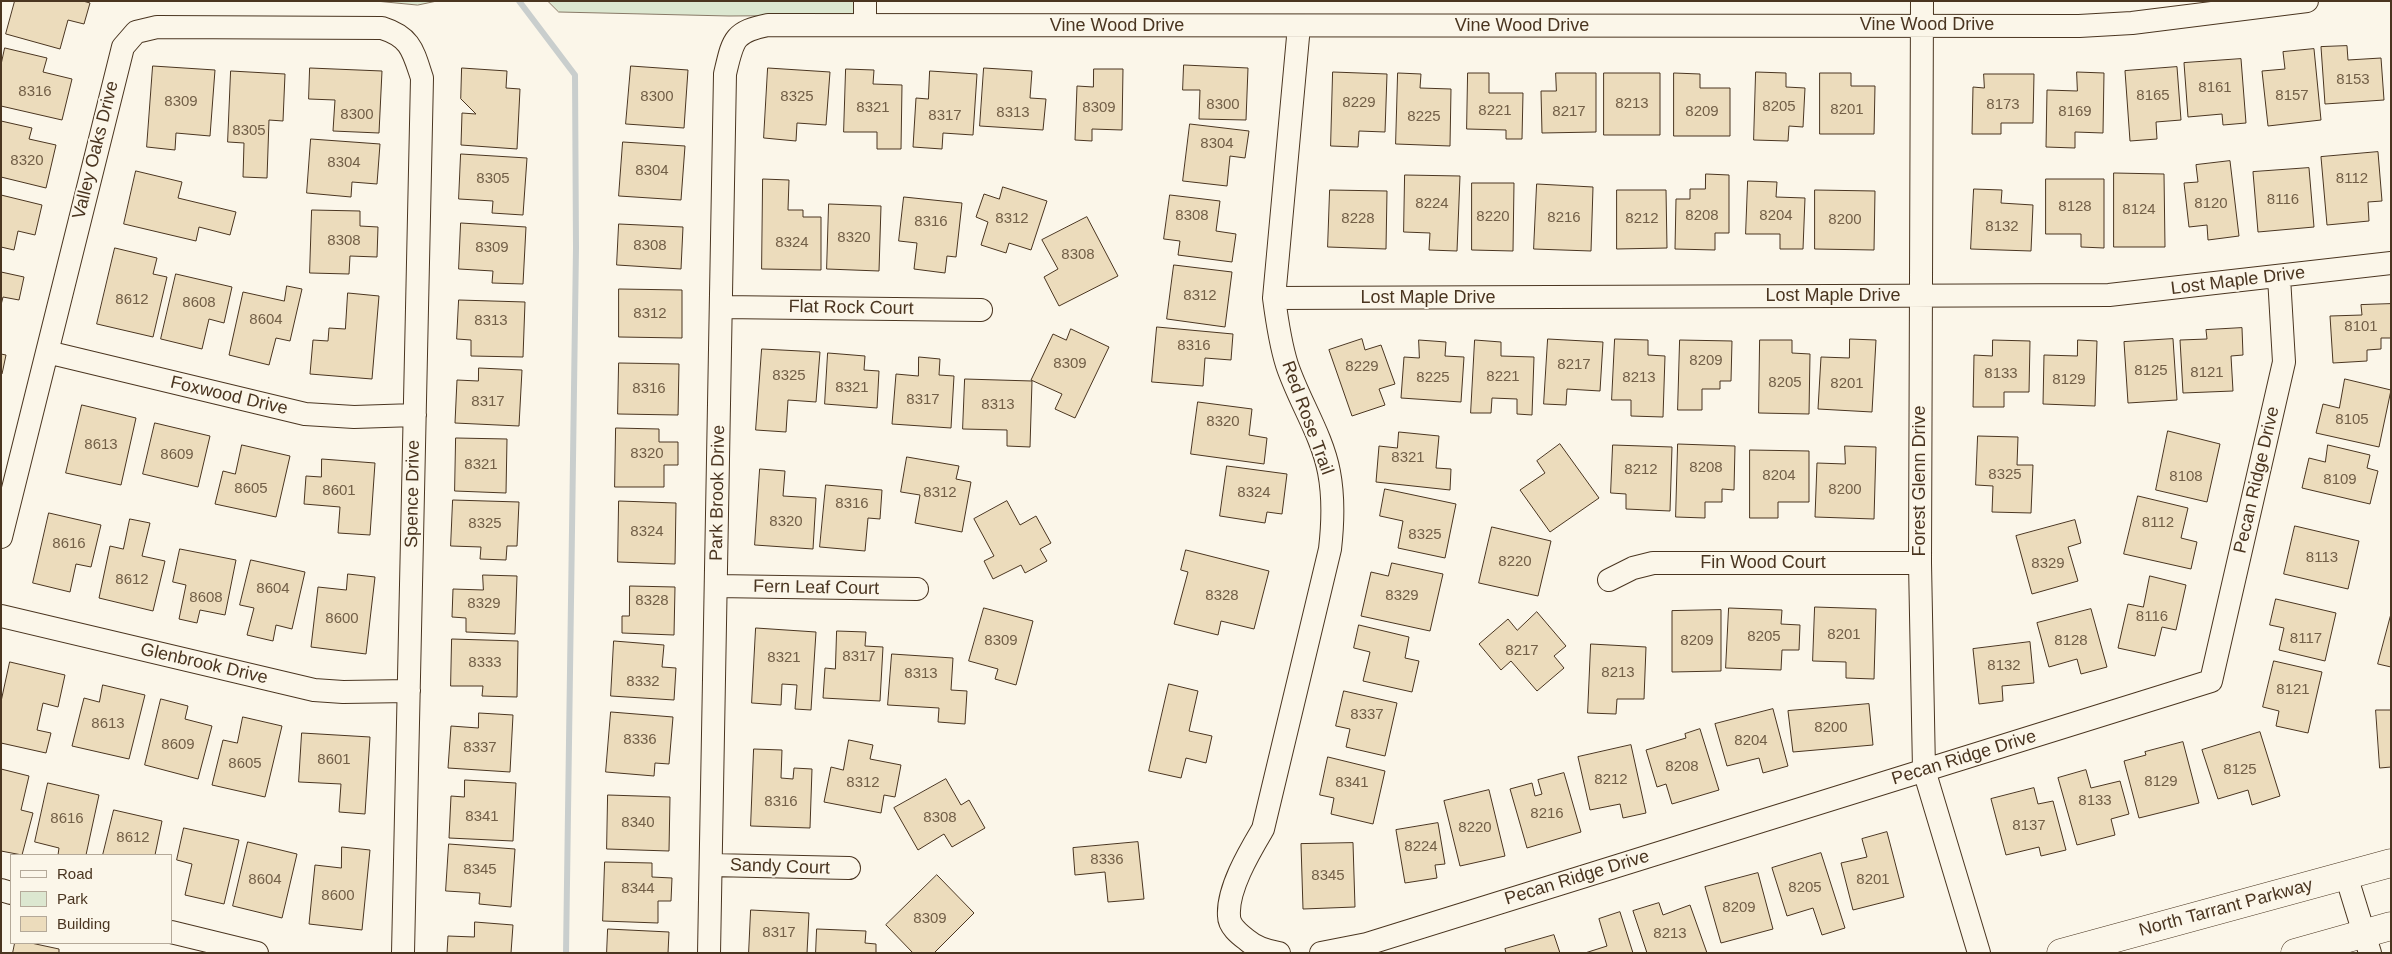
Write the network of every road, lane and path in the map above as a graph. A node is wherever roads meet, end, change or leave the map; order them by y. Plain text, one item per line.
1 (865, 1) edge
2 (1922, 1) edge
3 (2307, 1) edge
4 (1922, 24) junction
5 (865, 25) junction
6 (1299, 26) junction
7 (738, 36) joint
8 (405, 39) joint
9 (2391, 263) edge
10 (2279, 277) junction
11 (1919, 296) junction
12 (1274, 298) junction
13 (721, 307) junction
14 (981, 310) dead end
15 (47, 352) junction
16 (415, 415) junction
17 (1, 537) edge
18 (1920, 563) junction
19 (1609, 580) dead end
20 (716, 586) junction
21 (917, 589) dead end
22 (1, 616) edge
23 (409, 690) junction
24 (1924, 770) junction
25 (2391, 863) edge
26 (711, 865) junction
27 (848, 868) dead end
28 (2346, 875) junction
29 (2391, 926) edge
30 (172, 932) edge
31 (2367, 943) edge
32 (257, 953) edge
33 (404, 953) edge
34 (709, 953) edge
35 (1279, 953) edge
36 (1321, 953) edge
37 (1980, 953) edge
38 (2061, 953) edge
39 (2295, 953) edge

1 - 5 street
2 - 4 street, Forest Glenn Drive
3 - 4 street, Vine Wood Drive
4 - 6 street, Vine Wood Drive
4 - 11 street, Forest Glenn Drive
5 - 6 street, Vine Wood Drive
5 - 7 street, Vine Wood Drive
6 - 12 street, Red Rose Trail
7 - 13 street, Park Brook Drive
8 - 15 street, Valley Oaks Drive
8 - 16 street, Spence Drive
9 - 10 street, Lost Maple Drive
10 - 11 street, Lost Maple Drive
10 - 24 street, Pecan Ridge Drive
11 - 12 street, Lost Maple Drive
11 - 18 street, Forest Glenn Drive
12 - 35 street, Red Rose Trail
13 - 14 street, Flat Rock Court
13 - 20 street, Park Brook Drive
15 - 16 street, Foxwood Drive
15 - 17 street, Valley Oaks Drive
16 - 23 street, Spence Drive
18 - 19 street, Fin Wood Court
18 - 24 street, Forest Glenn Drive
20 - 21 street, Fern Leaf Court
20 - 26 street, Park Brook Drive
22 - 23 street, Glenbrook Drive
23 - 33 street, Spence Drive
24 - 36 street, Pecan Ridge Drive
24 - 37 street, Forest Glenn Drive
25 - 28 main road, North Tarrant Parkway
26 - 27 street, Sandy Court
26 - 34 street, Park Brook Drive
28 - 31 street
28 - 38 main road, North Tarrant Parkway
29 - 31 main road
30 - 32 street
31 - 39 main road

